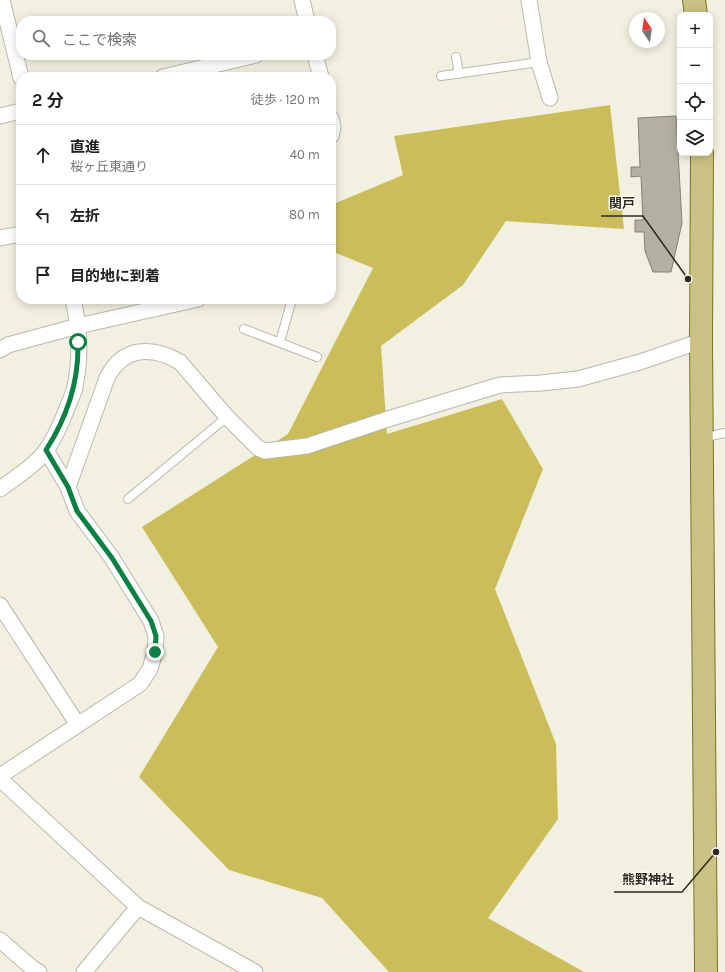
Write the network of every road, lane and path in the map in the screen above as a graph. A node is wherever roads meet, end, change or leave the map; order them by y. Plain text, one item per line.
1 (2, 0) edge
2 (302, 0) edge
3 (529, 0) edge
4 (694, 0) edge
5 (696, 12) edge
6 (306, 16) edge
7 (16, 57) edge
8 (456, 57) dead end
9 (17, 60) edge
10 (235, 60) edge
11 (316, 60) edge
12 (539, 62) junction
13 (20, 72) edge
14 (184, 72) edge
15 (320, 72) edge
16 (459, 74) junction
17 (441, 76) dead end
18 (550, 98) dead end
19 (16, 112) edge
20 (0, 116) edge
21 (702, 156) edge
22 (16, 235) edge
23 (0, 238) edge
24 (74, 304) edge
25 (176, 304) edge
26 (291, 304) edge
27 (78, 326) junction
28 (244, 329) dead end
29 (700, 341) junction
30 (280, 342) junction
31 (0, 350) edge
32 (317, 357) dead end
33 (227, 417) junction
34 (725, 433) edge
35 (701, 439) junction
36 (46, 450) junction
37 (68, 487) junction
38 (0, 489) edge
39 (128, 499) dead end
40 (0, 605) edge
41 (78, 725) junction
42 (0, 778) edge
43 (138, 907) junction
44 (0, 940) edge
45 (39, 972) edge
46 (84, 972) edge
47 (255, 972) edge
48 (706, 972) edge

1 - 7 street
2 - 6 street
3 - 12 street
4 - 5 main road
8 - 16 lane
9 - 13 street
10 - 14 street
11 - 15 street
12 - 16 lane
12 - 18 street
16 - 17 lane
19 - 20 street
21 - 29 main road
22 - 23 street
24 - 27 street
25 - 27 street
26 - 30 lane
27 - 31 street
27 - 36 street
28 - 30 lane
29 - 33 street
29 - 35 main road
30 - 32 lane
33 - 37 street
33 - 39 lane
34 - 35 lane
35 - 48 main road
36 - 37 street
36 - 38 street
37 - 41 street
40 - 41 street
41 - 42 street
42 - 43 street
43 - 46 street
43 - 47 street
44 - 45 street

